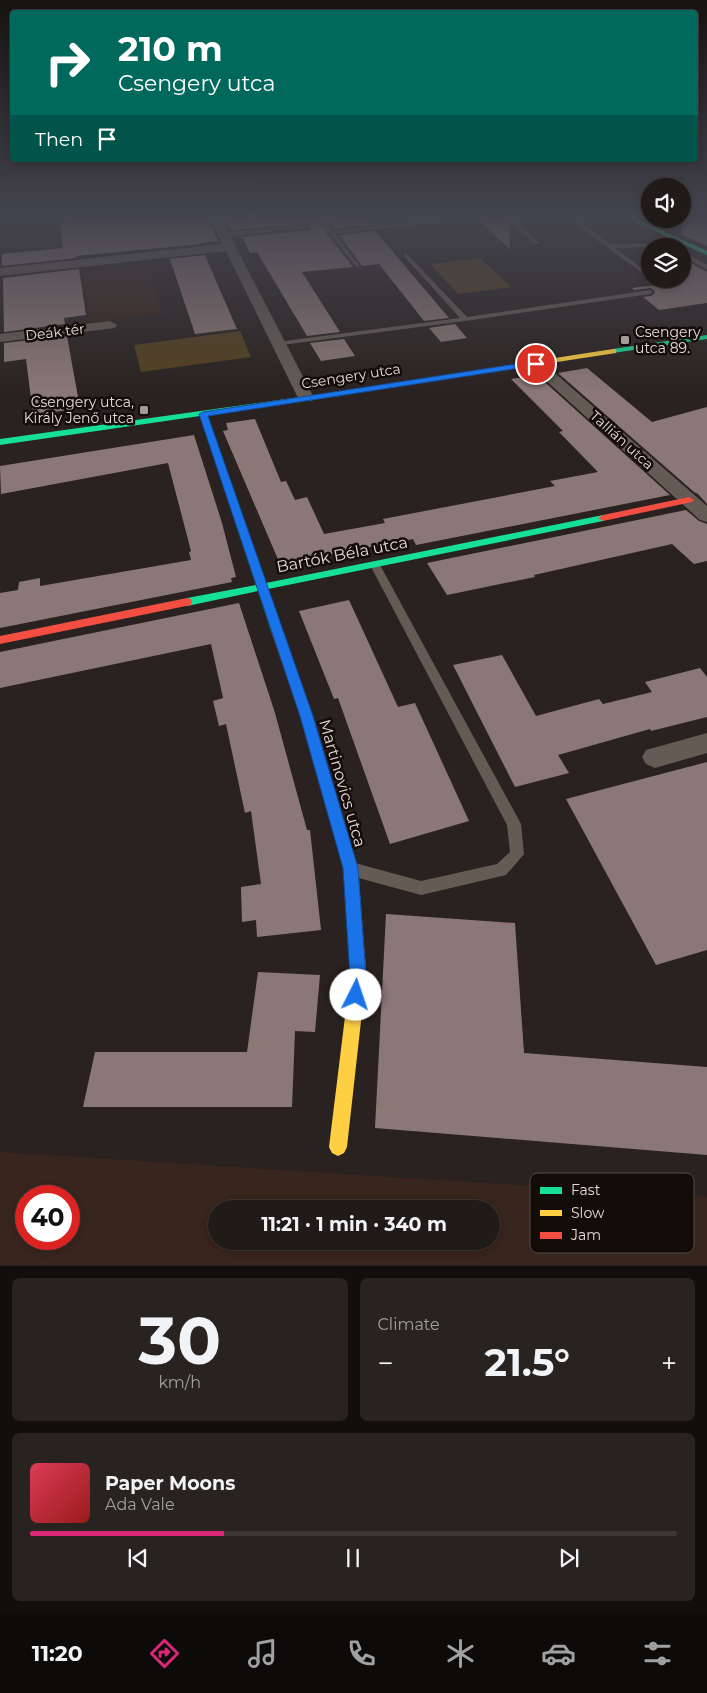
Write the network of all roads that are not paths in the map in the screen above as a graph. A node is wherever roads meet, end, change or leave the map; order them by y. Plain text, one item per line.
1 (243, 275) edge
2 (425, 275) edge
3 (650, 292) dead end
4 (465, 319) junction
5 (110, 325) dead end
6 (707, 337) edge
7 (0, 338) edge
8 (277, 344) junction
9 (536, 364) junction
10 (306, 398) junction
11 (203, 414) junction
12 (0, 442) edge
13 (689, 500) junction
14 (707, 516) edge
15 (376, 565) junction
16 (263, 586) junction
17 (0, 640) edge
18 (707, 743) edge
19 (655, 757) dead end
20 (351, 868) junction
21 (338, 1147) dead end

1 - 8 street
2 - 4 lane
3 - 4 lane
4 - 8 lane
5 - 7 street, Deák tér
6 - 9 street, Csengery utca
8 - 10 street
9 - 10 street, Csengery utca
9 - 13 street, Tallián utca
10 - 11 street, Csengery utca
11 - 12 street, Csengery utca
11 - 16 street, Martinovics utca
13 - 14 street, Tallián utca
13 - 15 street, Bartók Béla utca
15 - 16 street, Bartók Béla utca
15 - 20 lane
16 - 17 street, Bartók Béla utca
16 - 20 street, Martinovics utca
18 - 19 street
20 - 21 street, Martinovics utca

